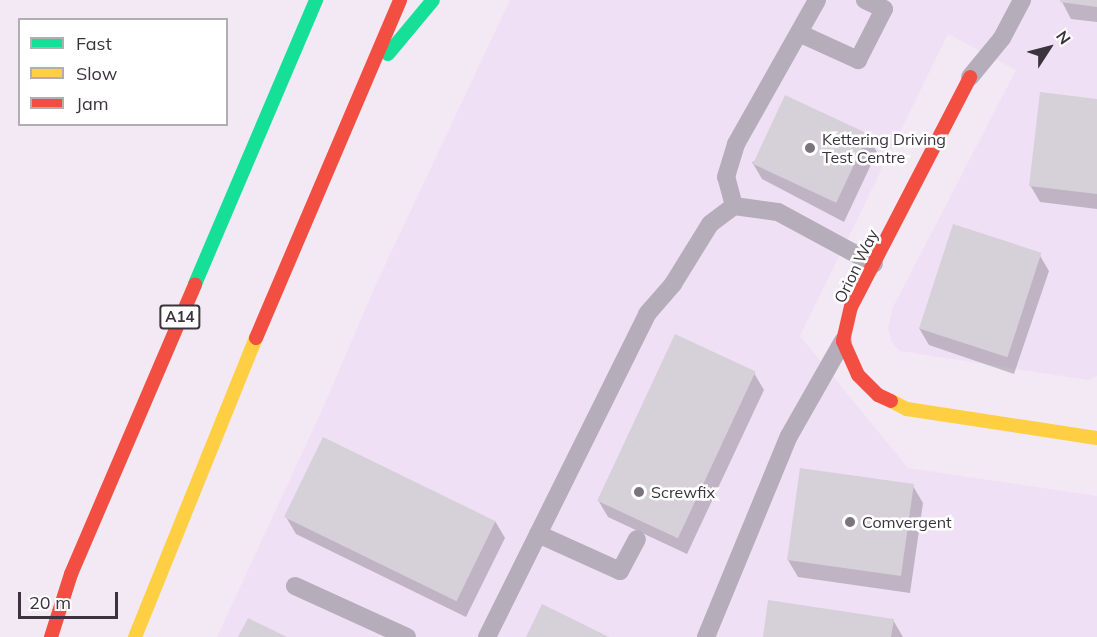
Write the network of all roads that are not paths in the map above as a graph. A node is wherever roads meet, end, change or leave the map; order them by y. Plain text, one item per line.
1 (316, 0) edge
2 (400, 0) edge
3 (433, 0) edge
4 (817, 0) edge
5 (865, 0) edge
6 (1023, 0) edge
7 (801, 34) junction
8 (969, 77) joint
9 (365, 81) junction
10 (734, 206) junction
11 (874, 264) junction
12 (843, 341) junction
13 (1097, 438) edge
14 (538, 534) junction
15 (637, 539) dead end
16 (295, 585) dead end
17 (51, 637) edge
18 (135, 637) edge
19 (407, 637) edge
20 (487, 637) edge
21 (706, 637) edge

1 - 17 main road, A14
2 - 9 main road
3 - 9 main road
4 - 7 lane
5 - 7 lane
6 - 8 lane
7 - 10 lane
8 - 11 main road, Orion Way
9 - 18 main road
10 - 11 lane
10 - 14 lane
11 - 12 main road, Orion Way
12 - 13 main road
12 - 21 lane
14 - 15 lane
14 - 20 lane
16 - 19 lane

